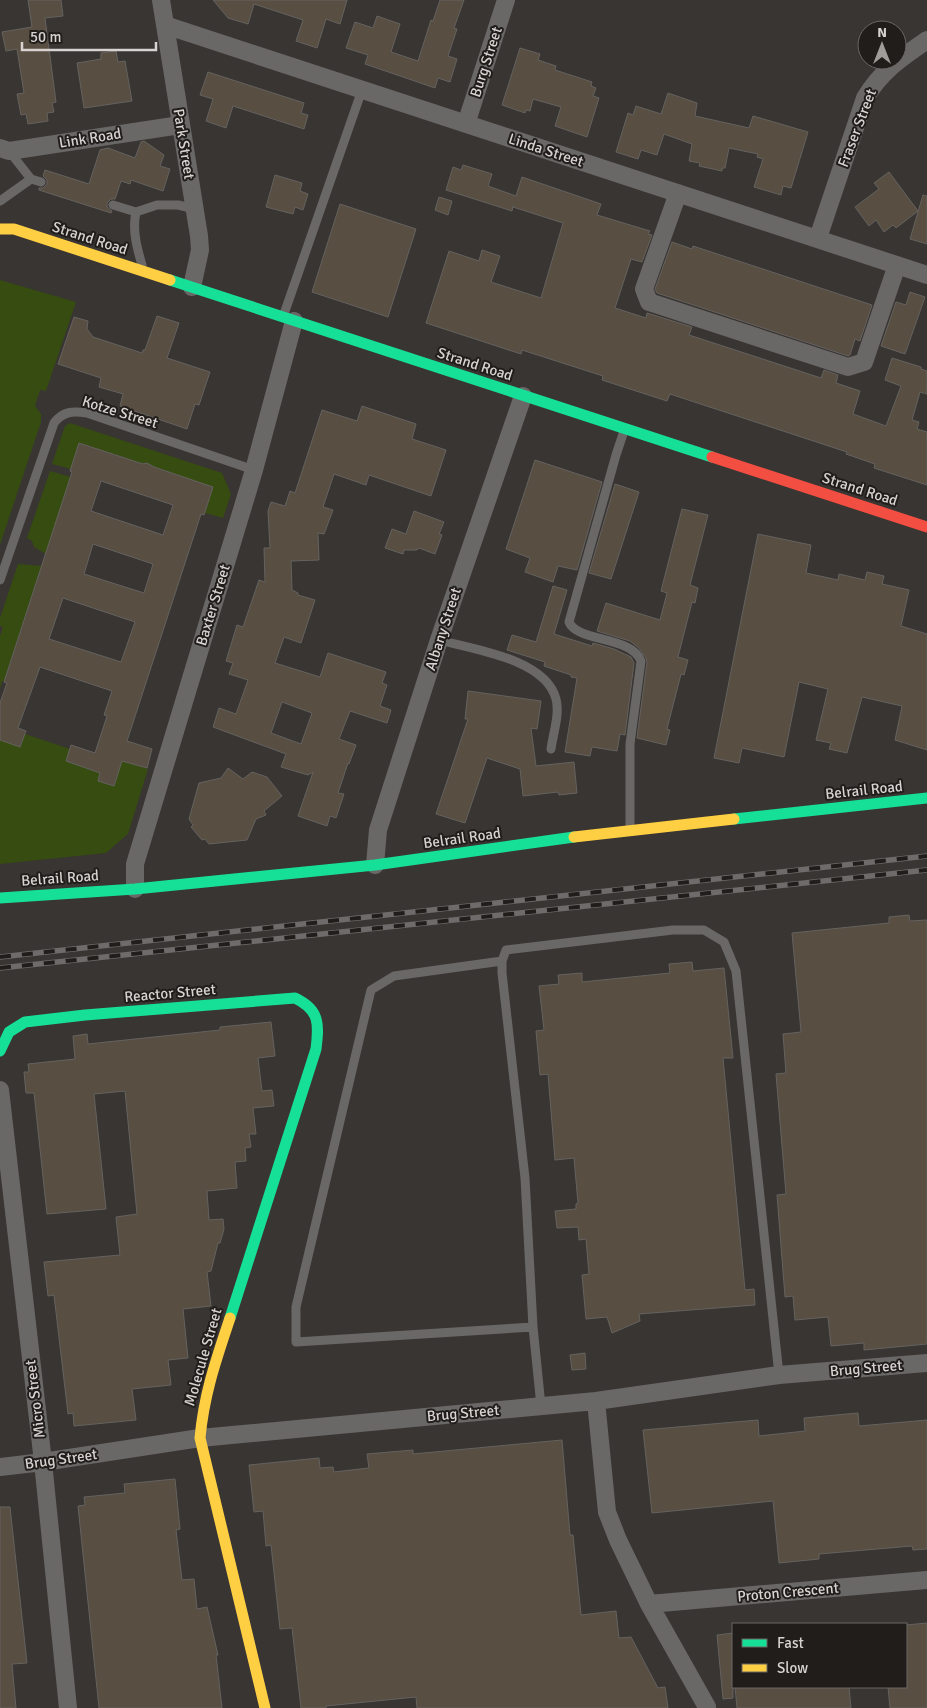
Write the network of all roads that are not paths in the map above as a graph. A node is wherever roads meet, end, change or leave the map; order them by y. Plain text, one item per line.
1 (161, 0) edge
2 (506, 0) edge
3 (165, 25) junction
4 (927, 40) edge
5 (362, 90) junction
6 (466, 124) junction
7 (180, 125) junction
8 (5, 149) edge
9 (31, 179) junction
10 (41, 182) dead end
11 (678, 193) junction
12 (0, 201) edge
13 (113, 205) dead end
14 (194, 209) junction
15 (136, 212) junction
16 (0, 218) edge
17 (0, 229) edge
18 (14, 230) junction
19 (818, 238) junction
20 (897, 265) junction
21 (144, 271) junction
22 (927, 275) edge
23 (192, 287) junction
24 (289, 319) junction
25 (523, 396) junction
26 (625, 429) junction
27 (254, 470) junction
28 (927, 526) edge
29 (0, 580) edge
30 (439, 640) junction
31 (550, 749) dead end
32 (927, 798) edge
33 (630, 831) junction
34 (375, 865) junction
35 (135, 889) junction
36 (0, 898) edge
37 (502, 961) junction
38 (316, 1049) joint
39 (0, 1051) edge
40 (0, 1090) edge
41 (533, 1327) junction
42 (927, 1363) edge
43 (779, 1375) junction
44 (596, 1400) junction
45 (541, 1406) junction
46 (200, 1438) junction
47 (43, 1462) junction
48 (0, 1467) edge
49 (927, 1580) edge
50 (649, 1604) junction
51 (707, 1707) edge
52 (68, 1708) edge
53 (265, 1708) edge

1 - 3 street, Park Street
2 - 6 street, Burg Street
3 - 5 street, Linda Street
3 - 7 street, Park Street
4 - 19 street, Fraser Street
5 - 6 street, Linda Street
5 - 24 lane
6 - 11 street, Linda Street
7 - 8 street, Link Road
7 - 14 street, Park Street
8 - 9 lane
9 - 10 lane
9 - 12 lane
11 - 19 street, Linda Street
11 - 20 street
13 - 15 lane
14 - 15 lane
14 - 23 street, Park Street
15 - 21 lane
16 - 18 street, Strand Road
17 - 18 street, Strand Road
18 - 21 street, Strand Road
19 - 20 street, Linda Street
20 - 22 street, Linda Street
21 - 23 street, Strand Road
23 - 24 street, Strand Road
24 - 25 street, Strand Road
24 - 27 street, Baxter Street
25 - 26 street, Strand Road
25 - 30 street, Albany Street
26 - 28 street, Strand Road
26 - 33 lane
27 - 29 lane, Kotze Street
27 - 35 street, Baxter Street
30 - 31 lane
30 - 34 street, Albany Street
32 - 33 street, Belrail Road
33 - 34 street, Belrail Road
34 - 35 street, Belrail Road
35 - 36 street, Belrail Road
37 - 41 lane
37 - 41 lane
37 - 43 lane
38 - 39 street, Reactor Street
38 - 46 street, Molecule Street
40 - 47 street, Micro Street
41 - 45 lane
42 - 43 street, Brug Street
43 - 44 street, Brug Street
44 - 45 street, Brug Street
44 - 50 street
45 - 46 street, Brug Street
46 - 47 street, Brug Street
46 - 53 street, Molecule Street
47 - 48 street, Brug Street
47 - 52 street, Micro Street
49 - 50 street, Proton Crescent
50 - 51 street

